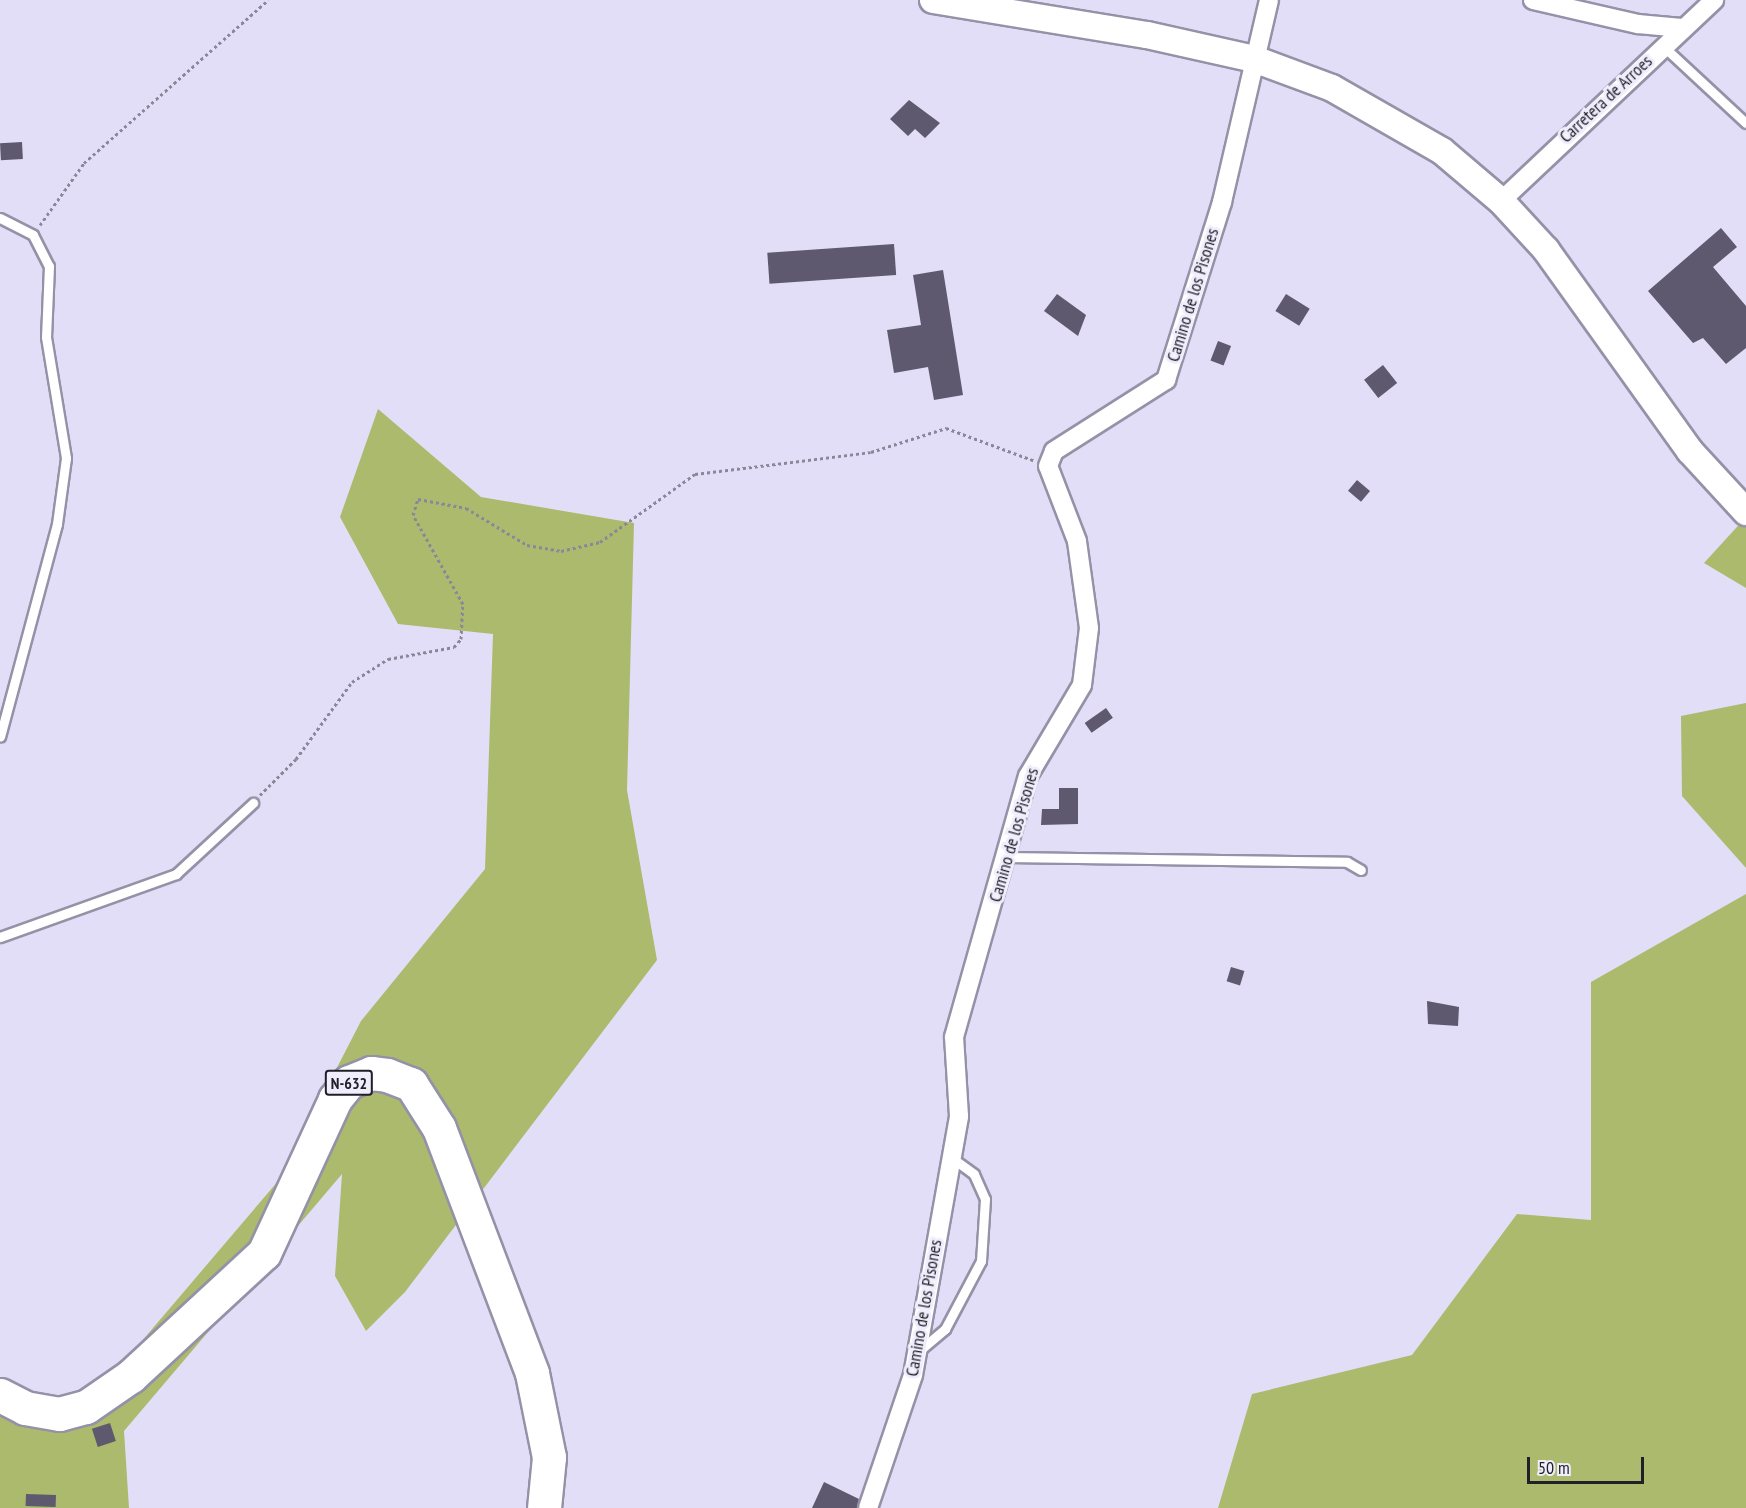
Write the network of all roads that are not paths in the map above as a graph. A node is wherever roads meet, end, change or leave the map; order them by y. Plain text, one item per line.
1 (933, 0) edge
2 (1269, 0) edge
3 (1533, 0) edge
4 (1714, 0) edge
5 (1682, 28) junction
6 (1663, 46) junction
7 (1254, 59) junction
8 (1746, 123) edge
9 (1501, 201) junction
10 (0, 218) edge
11 (1746, 512) edge
12 (0, 736) edge
13 (253, 803) road end
14 (1006, 857) junction
15 (1360, 870) dead end
16 (0, 937) edge
17 (951, 1157) junction
18 (916, 1354) junction
19 (0, 1395) edge
20 (544, 1508) edge
21 (868, 1508) edge

1 - 7 street
2 - 7 street, Camino de los Pisones
3 - 5 street
4 - 5 street, Carretera de Arroes
5 - 6 street, Carretera de Arroes
6 - 8 lane
6 - 9 street, Carretera de Arroes
7 - 9 street
7 - 14 street, Camino de los Pisones
9 - 11 street
10 - 12 lane
13 - 16 lane
14 - 15 lane
14 - 17 street, Camino de los Pisones
17 - 18 street, Camino de los Pisones
17 - 18 lane
18 - 21 street, Camino de los Pisones
19 - 20 highway, N-632

